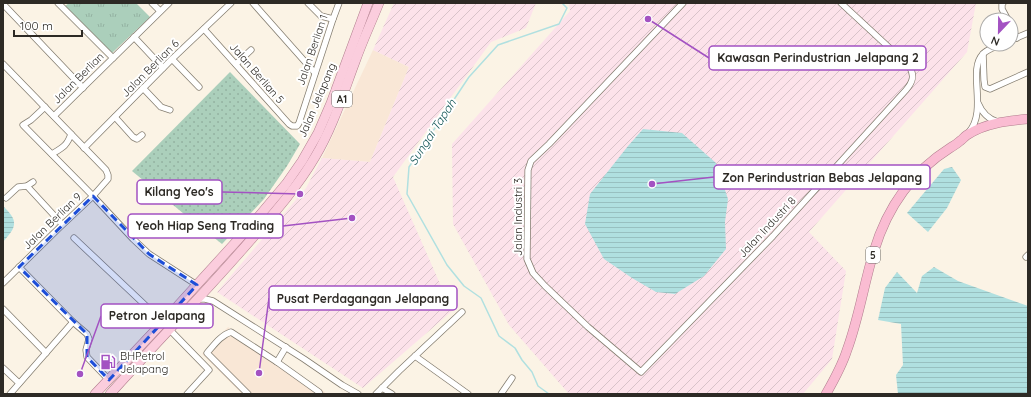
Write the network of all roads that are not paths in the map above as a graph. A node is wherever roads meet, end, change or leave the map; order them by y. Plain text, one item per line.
1 (59, 3) edge
2 (152, 3) edge
3 (168, 3) edge
4 (231, 3) edge
5 (253, 3) edge
6 (308, 3) edge
7 (339, 3) edge
8 (368, 3) edge
9 (379, 3) edge
10 (683, 3) edge
11 (841, 3) edge
12 (1004, 3) edge
13 (3, 4) edge
14 (160, 11) junction
15 (1004, 12) edge
16 (333, 20) junction
17 (204, 29) junction
18 (134, 37) junction
19 (251, 50) dead end
20 (983, 54) joint
21 (113, 58) junction
22 (172, 59) junction
23 (3, 64) edge
24 (236, 64) junction
25 (164, 68) junction
26 (1028, 72) edge
27 (315, 73) junction
28 (198, 87) dead end
29 (83, 88) junction
30 (144, 88) junction
31 (978, 100) junction
32 (45, 107) junction
33 (170, 110) dead end
34 (54, 116) junction
35 (115, 117) junction
36 (1028, 119) edge
37 (999, 122) junction
38 (297, 126) joint
39 (1028, 126) edge
40 (71, 134) junction
41 (142, 135) dead end
42 (963, 139) junction
43 (84, 148) junction
44 (52, 154) junction
45 (33, 182) dead end
46 (27, 186) junction
47 (93, 196) junction
48 (6, 198) dead end
49 (62, 224) junction
50 (74, 238) dead end
51 (19, 267) junction
52 (3, 283) edge
53 (197, 285) junction
54 (209, 287) junction
55 (198, 299) junction
56 (213, 300) junction
57 (3, 309) edge
58 (462, 312) dead end
59 (73, 322) junction
60 (166, 326) junction
61 (286, 347) junction
62 (46, 353) junction
63 (207, 353) junction
64 (415, 356) junction
65 (200, 360) junction
66 (277, 362) junction
67 (3, 368) edge
68 (641, 372) joint
69 (512, 378) dead end
70 (109, 380) junction
71 (19, 383) junction
72 (382, 388) junction
73 (10, 394) edge
74 (95, 394) edge
75 (110, 394) edge
76 (187, 394) edge
77 (248, 394) edge
78 (320, 394) edge
79 (358, 394) edge
80 (376, 394) edge
81 (392, 394) edge
82 (468, 394) edge
83 (501, 394) edge
84 (826, 394) edge

1 - 21 street
2 - 14 street
3 - 14 street, Jalan Berlian
4 - 17 street, Jalan Berlian 6
5 - 27 street
6 - 16 street
7 - 16 street, Jalan Berlian 1
8 - 53 main road, Jalan Jelapang / A1
9 - 54 main road, Jalan Jelapang / A1
10 - 68 street, Jalan Industri 3
11 - 68 street, Jalan Industri 8
12 - 15 street
13 - 29 street
14 - 18 street, Jalan Berlian
16 - 27 street, Jalan Berlian 1
17 - 22 street, Jalan Berlian 6
17 - 24 street, Jalan Berlian 5
18 - 21 street, Jalan Berlian
18 - 25 street
19 - 24 street
20 - 26 street
20 - 31 street
21 - 29 street, Jalan Berlian
22 - 25 street, Jalan Berlian 6
22 - 28 street
23 - 32 street
24 - 38 street, Jalan Berlian 5
25 - 30 street, Jalan Berlian 6
27 - 38 street, Jalan Berlian 1
29 - 34 street, Jalan Berlian
30 - 33 street
30 - 35 street, Jalan Berlian 6
31 - 37 street
31 - 42 street
32 - 34 street
32 - 44 street
34 - 40 street
35 - 41 street
35 - 43 street, Jalan Berlian 6
36 - 37 highway, 5
37 - 42 highway, 5
39 - 42 highway, 5
40 - 43 street
40 - 44 street
42 - 84 highway, 5
43 - 47 street, Jalan Berlian 9
44 - 47 street
45 - 46 street
46 - 48 street
46 - 49 street
47 - 49 street, Jalan Berlian 9
47 - 53 street
49 - 51 street, Jalan Berlian 9
50 - 60 street
51 - 52 street, Jalan Berlian 9
51 - 59 street
53 - 60 main road, Jalan Jelapang / A1
54 - 55 main road, Jalan Jelapang / A1
54 - 56 street
55 - 56 street
55 - 60 main road, Jalan Jelapang / A1
56 - 61 street
57 - 62 street
58 - 64 street
59 - 62 street
59 - 70 street
60 - 65 street
60 - 70 main road, Jalan Jelapang / A1
60 - 75 main road, Jalan Jelapang / A1
61 - 66 street
61 - 79 street
62 - 71 street
63 - 65 street
63 - 66 street
63 - 77 street
64 - 72 street
64 - 82 street
65 - 76 street
66 - 78 street
67 - 71 street
69 - 83 street
70 - 74 main road, Jalan Jelapang / A1
71 - 73 street
72 - 80 street
72 - 81 street

